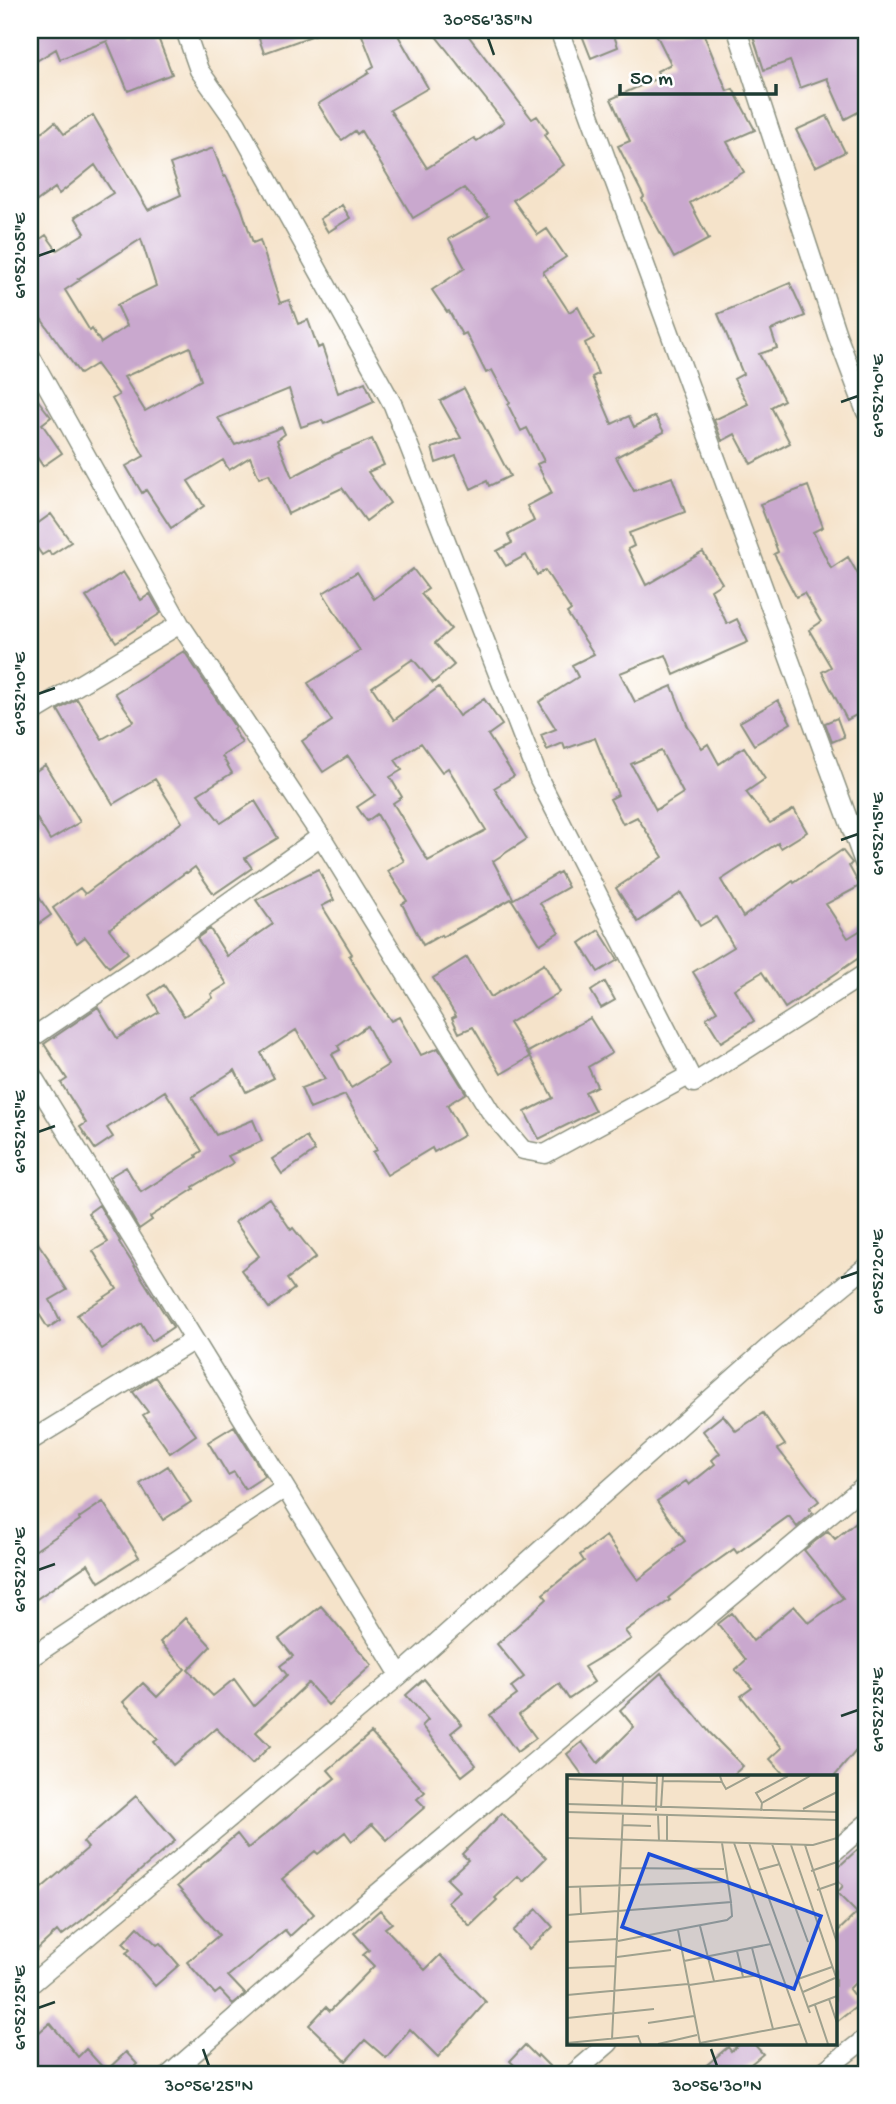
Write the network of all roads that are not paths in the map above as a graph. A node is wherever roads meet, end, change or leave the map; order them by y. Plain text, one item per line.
1 (185, 30) edge
2 (559, 30) edge
3 (737, 30) edge
4 (30, 355) edge
5 (866, 412) edge
6 (180, 624) junction
7 (30, 714) edge
8 (321, 836) junction
9 (866, 868) edge
10 (866, 973) edge
11 (30, 1038) edge
12 (30, 1072) edge
13 (690, 1075) junction
14 (866, 1267) edge
15 (194, 1339) junction
16 (30, 1441) edge
17 (866, 1484) edge
18 (285, 1488) junction
19 (30, 1658) edge
20 (400, 1675) junction
21 (866, 1824) edge
22 (836, 1850) edge
23 (30, 1985) edge
24 (866, 2038) edge
25 (608, 2044) edge
26 (170, 2074) edge
27 (573, 2074) edge
28 (820, 2074) edge

1 - 13 street
2 - 9 street
3 - 5 street
4 - 6 street
6 - 7 street
6 - 8 street
8 - 11 street
8 - 13 street
10 - 13 street
12 - 15 street
14 - 20 street
15 - 16 street
15 - 18 street
17 - 26 street
18 - 19 street
18 - 20 street
20 - 23 street
21 - 22 street
24 - 28 street
25 - 27 street

